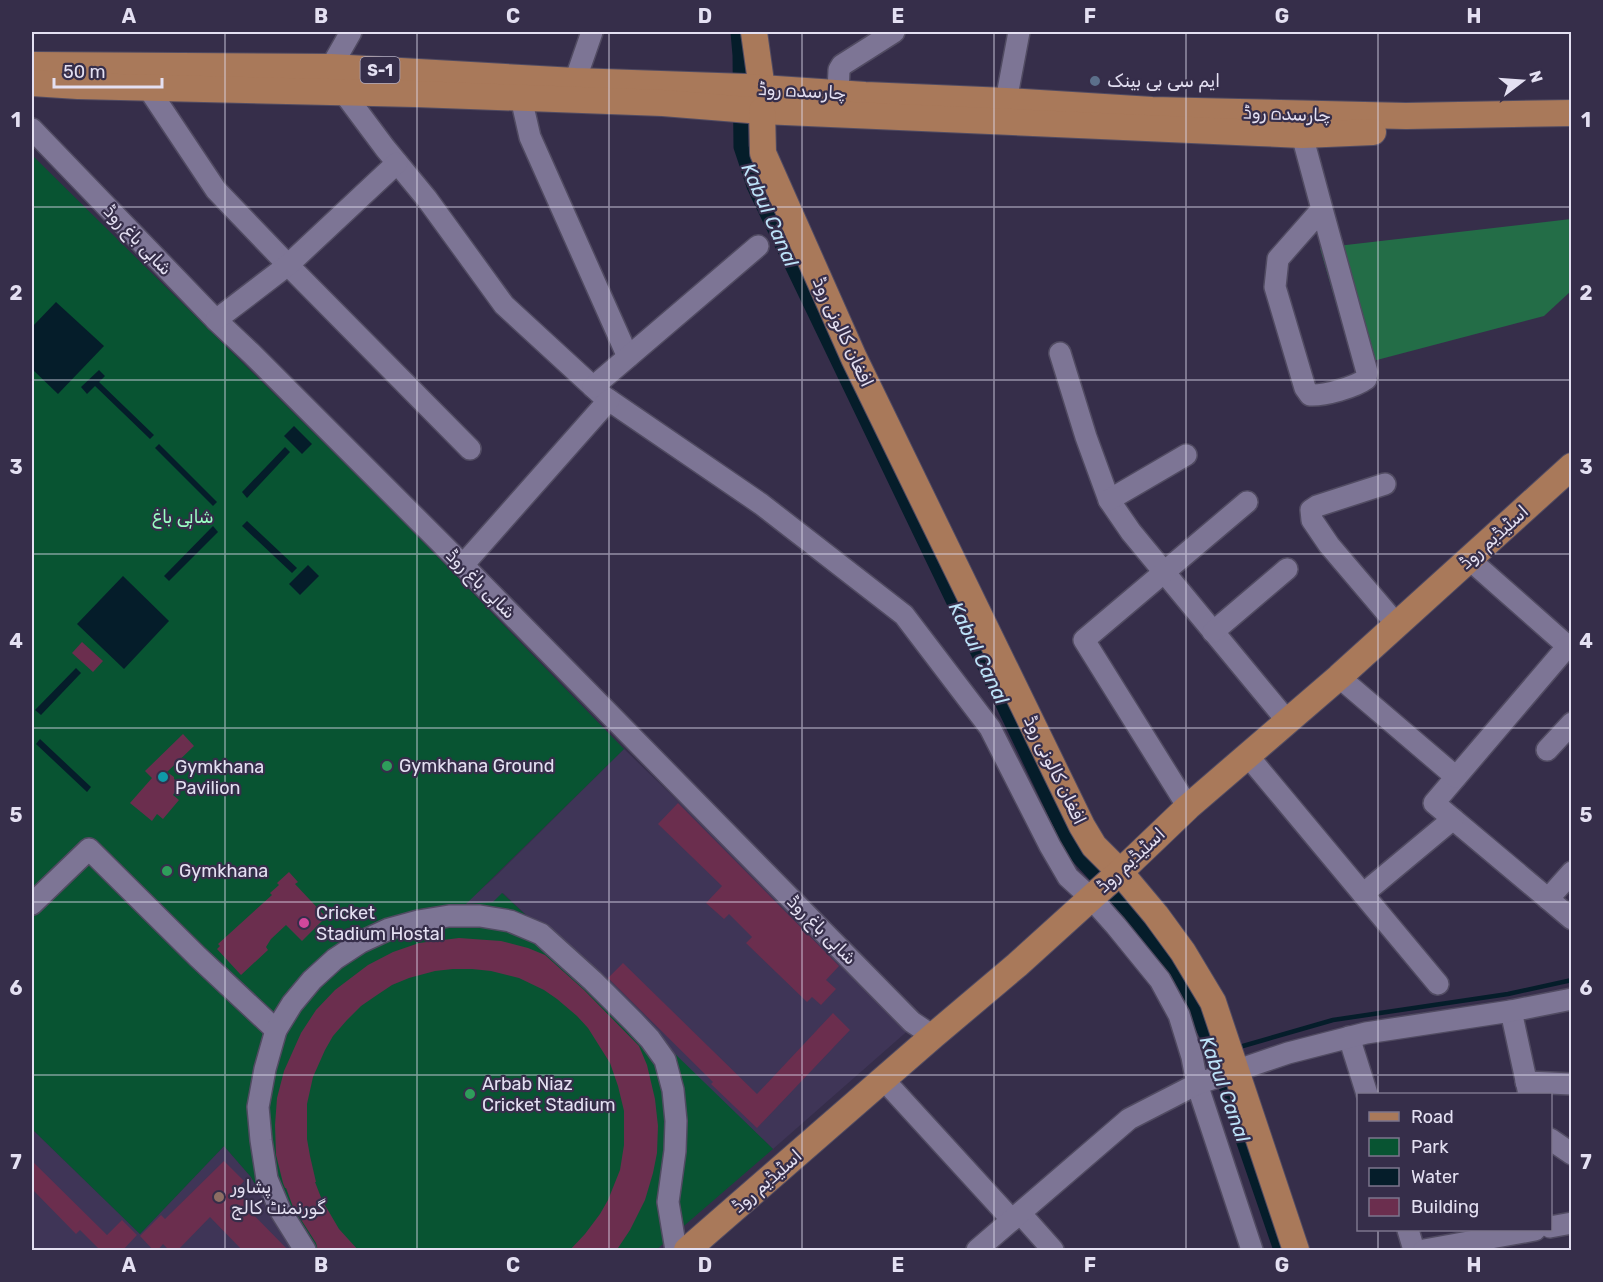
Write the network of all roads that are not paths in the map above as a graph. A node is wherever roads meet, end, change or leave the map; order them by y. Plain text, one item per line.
1 (351, 32) edge
2 (592, 32) edge
3 (754, 32) edge
4 (894, 32) edge
5 (1019, 32) edge
6 (32, 64) edge
7 (331, 68) junction
8 (575, 81) junction
9 (32, 83) edge
10 (147, 88) junction
11 (838, 92) junction
12 (344, 93) junction
13 (521, 98) junction
14 (746, 99) junction
15 (1006, 101) junction
16 (1572, 113) edge
17 (1302, 124) junction
18 (32, 129) edge
19 (1572, 130) edge
20 (397, 163) junction
21 (1322, 209) junction
22 (758, 246) dead end
23 (288, 265) junction
24 (216, 320) junction
25 (1060, 352) dead end
26 (628, 357) junction
27 (601, 393) junction
28 (470, 449) dead end
29 (1186, 455) dead end
30 (1572, 466) edge
31 (1385, 483) dead end
32 (1109, 500) junction
33 (1247, 502) dead end
34 (1469, 560) junction
35 (463, 565) junction
36 (1287, 569) dead end
37 (1164, 573) junction
38 (1397, 625) junction
39 (1213, 632) junction
40 (1570, 648) edge
41 (1339, 677) junction
42 (1288, 722) junction
43 (1572, 723) edge
44 (1547, 750) dead end
45 (1248, 756) junction
46 (1456, 777) junction
47 (1188, 807) junction
48 (1453, 819) junction
49 (1572, 872) edge
50 (1118, 874) junction
51 (1363, 894) junction
52 (1091, 898) junction
53 (1548, 899) junction
54 (32, 904) edge
55 (1572, 918) edge
56 (1438, 984) dead end
57 (1572, 999) edge
58 (1511, 1011) junction
59 (276, 1030) junction
60 (933, 1036) junction
61 (1349, 1036) junction
62 (1233, 1071) junction
63 (884, 1080) junction
64 (1201, 1083) junction
65 (1572, 1084) edge
66 (1527, 1088) edge
67 (1366, 1093) edge
68 (1016, 1217) junction
69 (1572, 1222) edge
70 (1552, 1227) edge
71 (1408, 1231) edge
72 (1532, 1231) edge
73 (1501, 1243) edge
74 (1251, 1250) edge
75 (305, 1251) edge
76 (676, 1251) edge
77 (687, 1251) edge
78 (977, 1251) edge
79 (1053, 1251) edge
80 (1296, 1251) edge
81 (1414, 1251) edge
82 (1424, 1251) edge

1 - 7 street
2 - 8 street
3 - 14 main road, افغان کالونی روڈ
4 - 11 street
5 - 15 street
6 - 7 main road, چارسدہ روڈ / S-1
7 - 8 main road, چارسدہ روڈ / S-1
8 - 14 main road, چارسدہ روڈ / S-1
9 - 10 main road, چارسدہ روڈ / S-1
10 - 12 main road, چارسدہ روڈ / S-1
10 - 23 street
11 - 14 main road, چارسدہ روڈ
11 - 15 main road, چارسدہ روڈ
12 - 13 main road, چارسدہ روڈ / S-1
12 - 20 street
13 - 14 main road, چارسدہ روڈ / S-1
13 - 26 street
14 - 17 main road, چارسدہ روڈ
14 - 50 main road, افغان کالونی روڈ
15 - 17 main road, چارسدہ روڈ
16 - 17 main road, چارسدہ روڈ
17 - 19 main road, چارسدہ روڈ
17 - 21 street
18 - 24 street, شاہی باغ روڈ
20 - 23 street
20 - 27 street
21 - 21 street
22 - 26 street
23 - 24 street
23 - 28 street
24 - 35 street, شاہی باغ روڈ
25 - 32 street
26 - 27 street
27 - 35 street
27 - 52 street
29 - 32 street
30 - 34 main road, اسٹیڈیم روڈ
31 - 38 street
32 - 37 street
33 - 37 street
34 - 38 main road, اسٹیڈیم روڈ
34 - 40 street
35 - 60 street, شاہی باغ روڈ
36 - 39 street
37 - 39 street
37 - 47 street
38 - 41 main road, اسٹیڈیم روڈ
39 - 42 street
40 - 46 street
41 - 42 main road, اسٹیڈیم روڈ
41 - 46 street
42 - 45 main road, اسٹیڈیم روڈ
43 - 44 street
45 - 47 main road, اسٹیڈیم روڈ
45 - 51 street
46 - 48 street
47 - 50 main road, اسٹیڈیم روڈ
48 - 51 street
48 - 53 street
49 - 53 street
50 - 52 main road, اسٹیڈیم روڈ
50 - 62 main road, افغان کالونی روڈ
51 - 56 street
52 - 60 main road, اسٹیڈیم روڈ
52 - 64 street
53 - 55 street
54 - 59 street
57 - 58 street
58 - 61 street
58 - 66 street
59 - 75 street
59 - 76 street
60 - 63 main road, اسٹیڈیم روڈ
61 - 62 street
61 - 67 street
62 - 64 street
62 - 80 main road, افغان کالونی روڈ
63 - 68 street
63 - 77 main road, اسٹیڈیم روڈ
64 - 68 street
64 - 74 street
65 - 66 street
68 - 78 street
68 - 79 street
69 - 70 street
71 - 81 street
72 - 73 street
73 - 82 street

